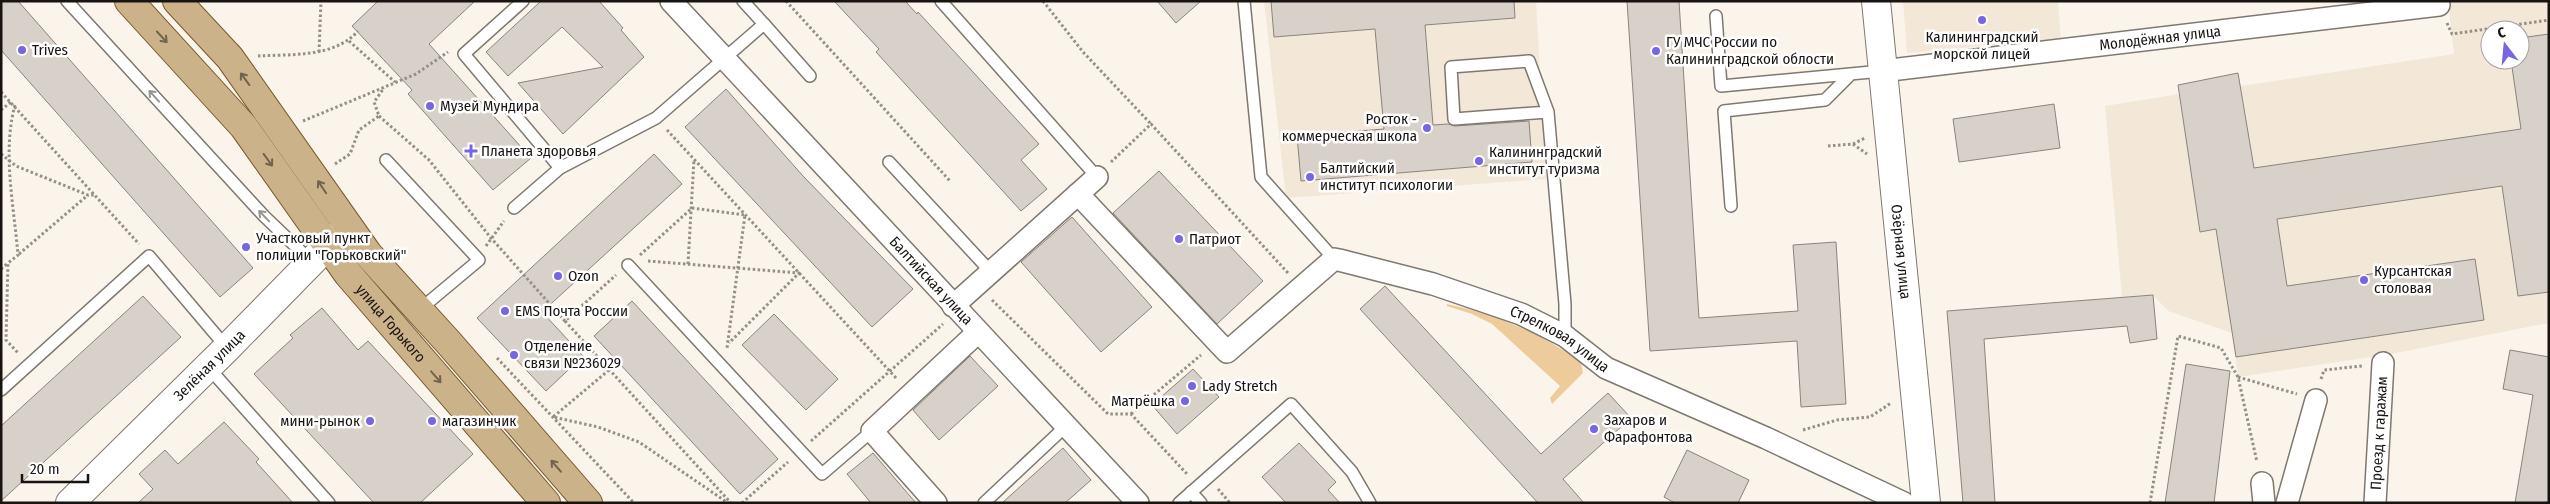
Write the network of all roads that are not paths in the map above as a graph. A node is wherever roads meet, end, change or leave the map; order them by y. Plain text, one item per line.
1 (67, 1) edge
2 (129, 1) edge
3 (177, 1) edge
4 (523, 1) edge
5 (671, 1) edge
6 (743, 1) edge
7 (942, 1) edge
8 (1244, 1) edge
9 (1876, 1) edge
10 (2439, 5) road end
11 (1716, 16) dead end
12 (764, 24) junction
13 (724, 60) junction
14 (1882, 72) junction
15 (810, 76) dead end
16 (1849, 76) junction
17 (1548, 112) junction
18 (386, 160) dead end
19 (889, 162) dead end
20 (560, 168) junction
21 (1096, 177) joint
22 (1078, 194) junction
23 (1731, 206) dead end
24 (514, 208) road end
25 (349, 228) junction
26 (320, 253) junction
27 (1334, 259) junction
28 (631, 262) road end
29 (991, 272) junction
30 (956, 309) junction
31 (418, 311) junction
32 (978, 332) junction
33 (1565, 336) junction
34 (227, 348) junction
35 (2383, 363) road end
36 (208, 367) junction
37 (1, 390) edge
38 (2316, 400) road end
39 (1066, 426) junction
40 (872, 431) junction
41 (1191, 492) junction
42 (70, 503) edge
43 (329, 503) edge
44 (546, 503) edge
45 (588, 503) edge
46 (936, 503) edge
47 (984, 503) edge
48 (1138, 503) edge
49 (1179, 503) edge
50 (1201, 503) edge
51 (1370, 503) edge
52 (1904, 503) edge
53 (1926, 503) edge
54 (2287, 503) edge
55 (2375, 503) edge

26 -> 1 lane
2 -> 26 main road, улица Горького
25 -> 3 main road, улица Горького
4 - 20 lane
5 - 13 street
6 - 12 lane
7 - 21 lane
8 - 27 lane
9 - 14 street, Озёрная улица
10 - 14 street, Молодёжная улица
11 - 16 lane
12 - 13 lane
12 - 15 lane
13 - 20 lane
13 - 30 street, Балтийская улица
14 - 16 lane
14 - 53 street, Озёрная улица
16 - 23 lane
17 - 17 lane
17 - 33 lane
18 - 31 lane
19 - 29 lane
20 - 24 lane
21 - 22 street
22 - 27 street
22 - 29 street
25 - 26 street, Зелёная улица
25 - 31 main road, улица Горького
26 - 34 street, Зелёная улица
26 -> 44 main road, улица Горького
27 - 33 street, Стрелковая улица
28 - 40 lane
29 - 30 street
30 - 32 street, Балтийская улица
45 -> 31 main road, улица Горького
32 - 39 street, Балтийская улица
32 - 40 street
33 - 52 street, Стрелковая улица
34 - 36 street, Зелёная улица
34 - 37 lane
35 - 55 street, Проезд к гаражам
36 - 42 street, Зелёная улица
36 - 43 lane
38 - 54 street
39 - 47 lane
39 - 48 street, Балтийская улица
40 - 46 street
41 - 49 lane
41 - 50 lane
41 - 51 lane

